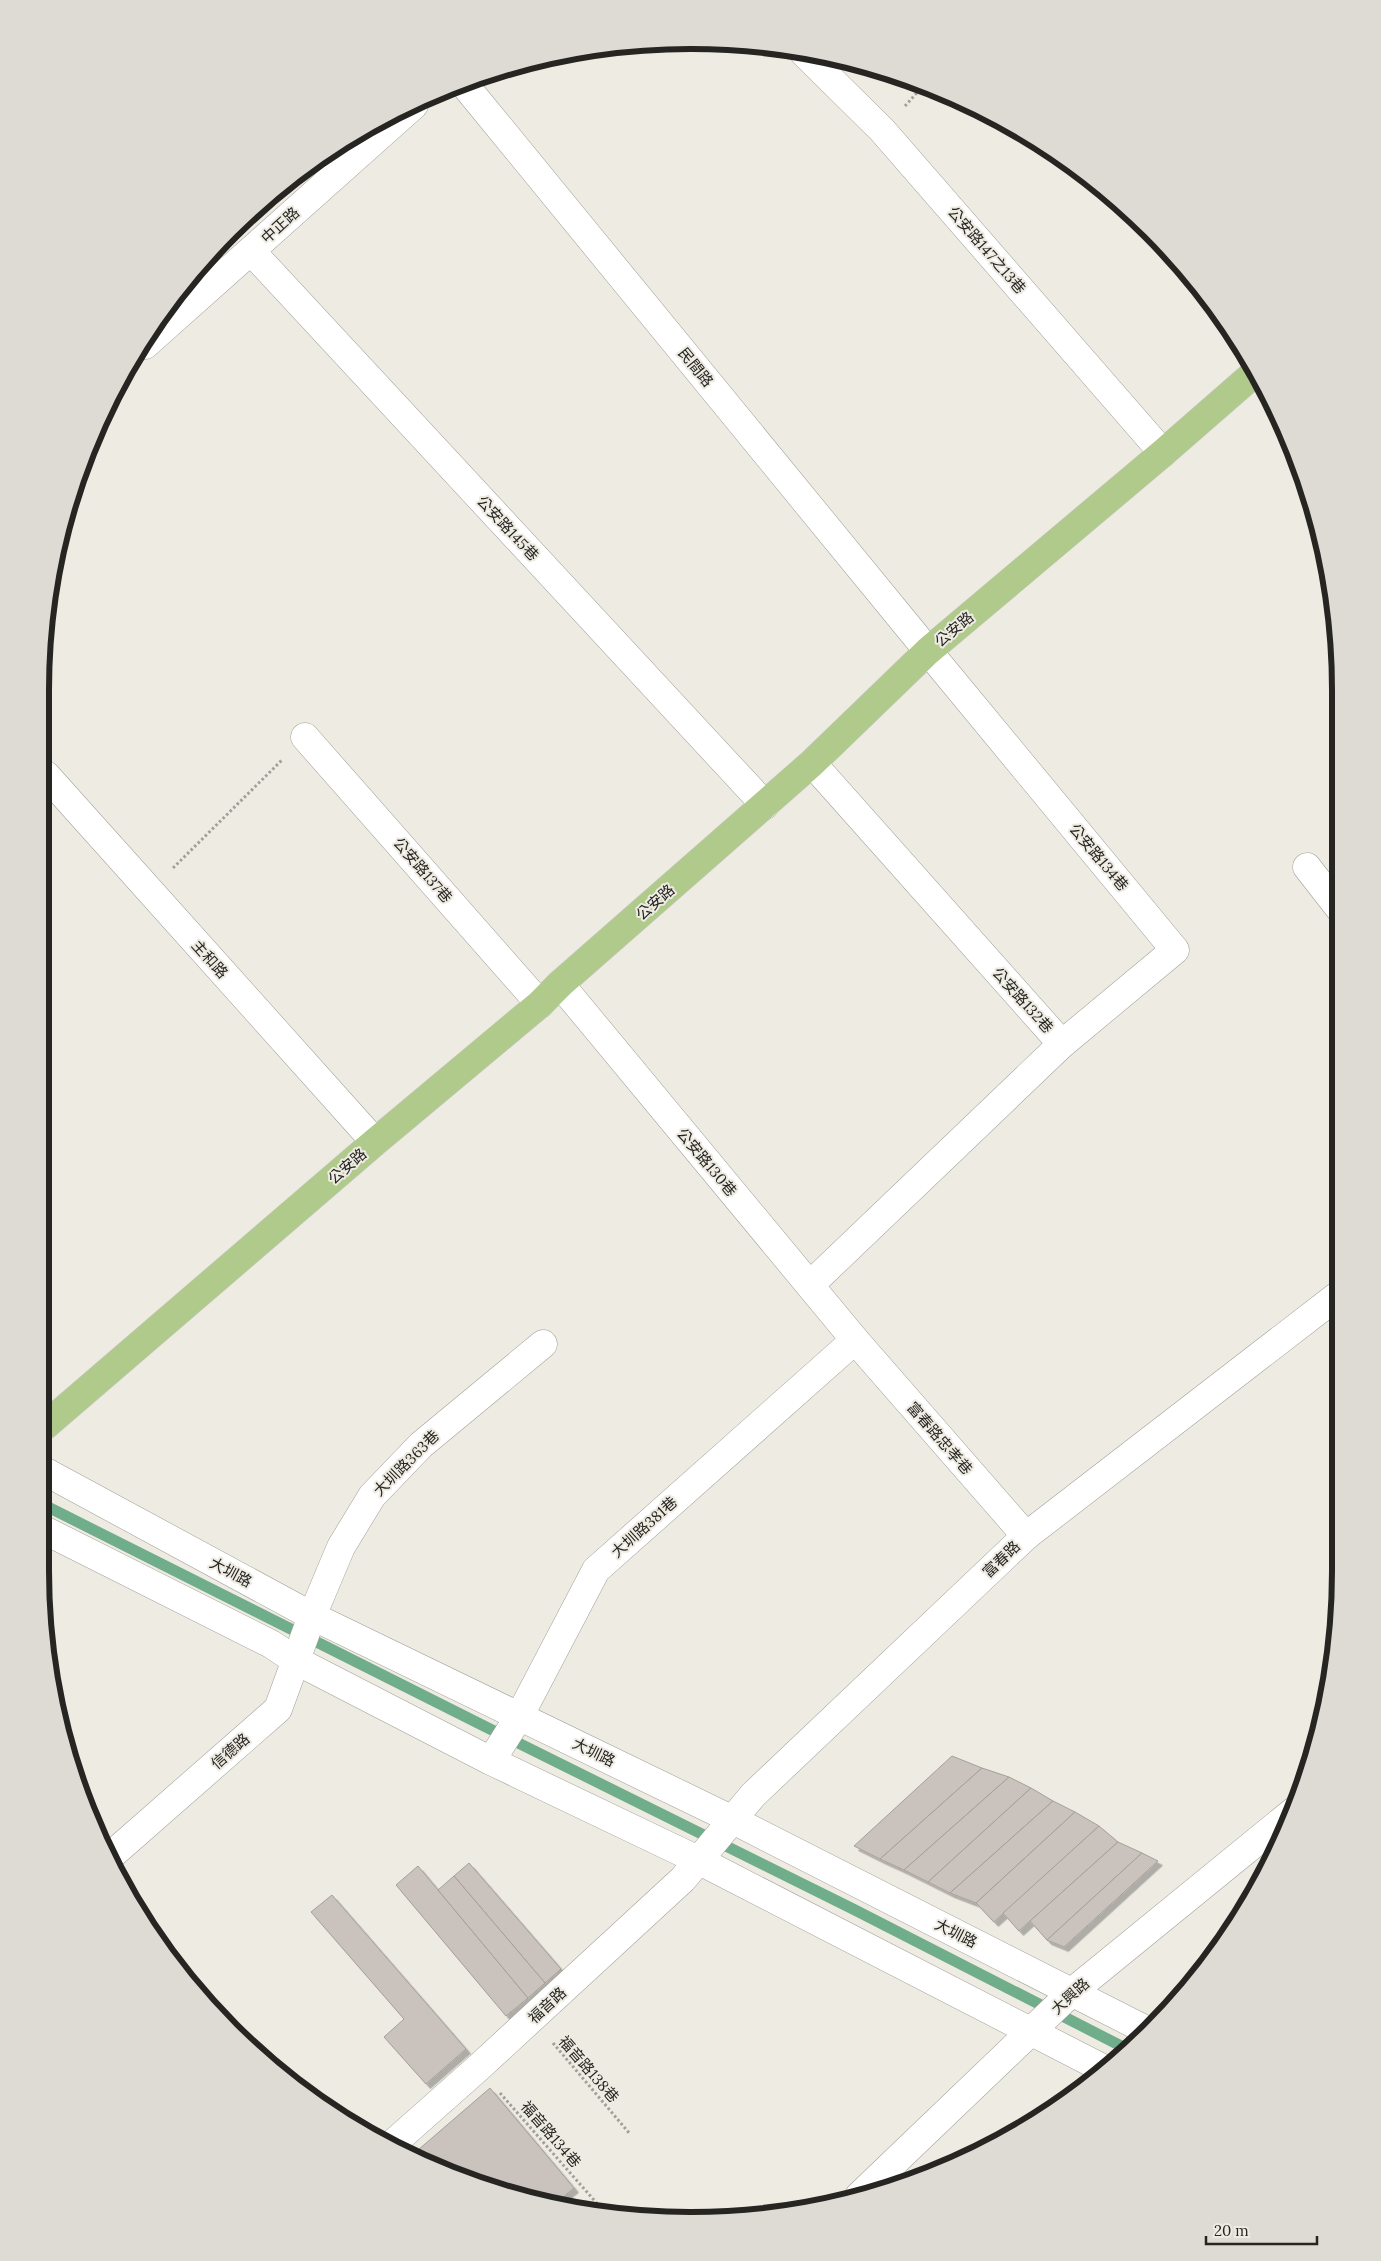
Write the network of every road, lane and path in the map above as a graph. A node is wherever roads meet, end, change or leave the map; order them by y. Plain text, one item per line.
1 (811, 60) edge
2 (468, 89) edge
3 (396, 121) edge
4 (251, 251) junction
5 (157, 335) edge
6 (1250, 377) edge
7 (1163, 453) junction
8 (928, 651) junction
9 (305, 737) joint
10 (812, 763) junction
11 (49, 778) edge
12 (765, 805) junction
13 (1308, 867) dead end
14 (150, 892) junction
15 (1332, 900) edge
16 (560, 984) junction
17 (540, 1004) junction
18 (1062, 1044) junction
19 (375, 1142) junction
20 (810, 1285) junction
21 (1332, 1300) edge
22 (855, 1340) junction
23 (543, 1344) dead end
24 (49, 1423) edge
25 (49, 1474) edge
26 (49, 1533) edge
27 (1026, 1536) junction
28 (312, 1616) junction
29 (295, 1660) junction
30 (520, 1715) junction
31 (491, 1761) junction
32 (733, 1820) junction
33 (1280, 1822) edge
34 (114, 1853) edge
35 (700, 1861) junction
36 (1072, 1992) junction
37 (532, 2019) junction
38 (1140, 2028) edge
39 (1030, 2032) junction
40 (1098, 2066) edge
41 (478, 2068) junction
42 (630, 2134) dead end
43 (396, 2140) edge
44 (869, 2186) edge
45 (599, 2206) edge

1 - 7 street, 公安路147之13巷
2 - 8 street, 民間路
3 - 4 street, 中正路
4 - 5 street, 中正路
4 - 12 street, 公安路145巷
6 - 7 main road, 公安路
7 - 8 main road, 公安路
8 - 10 main road, 公安路
8 - 18 street, 公安路134巷
9 - 14 path
9 - 17 street, 公安路137巷
10 - 12 main road, 公安路
10 - 18 street, 公安路132巷
11 - 14 street, 主和路
12 - 16 main road, 公安路
13 - 15 street
14 - 19 street, 主和路
16 - 17 main road, 公安路
16 - 20 street, 公安路130巷
17 - 19 main road, 公安路
18 - 20 street, 公安路132巷
19 - 24 main road, 公安路
20 - 22 street, 公安路130巷
21 - 27 street, 富春路
22 - 27 street, 富春路忠孝巷
22 - 30 street, 大圳路381巷
23 - 28 street, 大圳路363巷
25 - 28 street, 大圳路
26 - 29 street
27 - 32 street, 富春路
28 - 29 street, 信德路
28 - 30 street, 大圳路
29 - 31 street
29 - 34 street, 信德路
30 - 31 street, 大圳路381巷
30 - 32 street, 大圳路
31 - 35 street
32 - 35 street, 富春路
32 - 36 street, 大圳路
33 - 36 street, 大興路
35 - 37 street, 福音路
35 - 39 street
36 - 38 street, 大圳路
36 - 39 street, 大興路
37 - 41 street, 福音路
37 - 42 path, 福音路138巷
39 - 40 street
39 - 44 street, 大興路
41 - 43 street, 福音路
41 - 45 path, 福音路134巷

